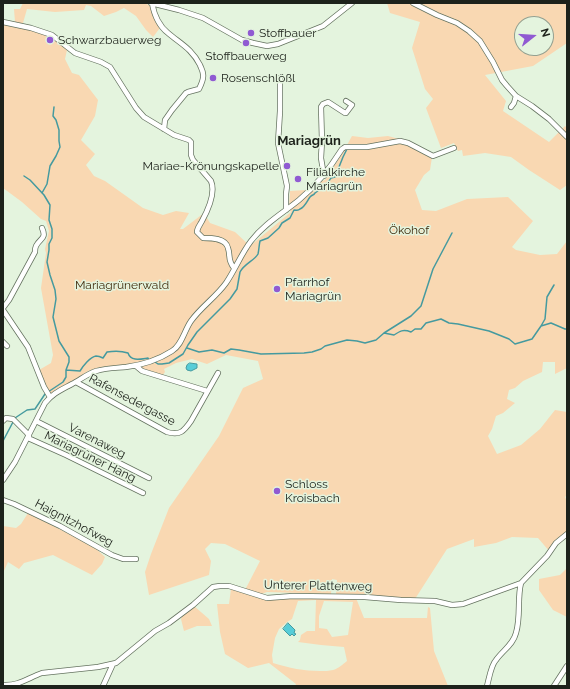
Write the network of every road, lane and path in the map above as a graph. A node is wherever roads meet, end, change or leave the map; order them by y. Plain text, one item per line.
1 (151, 3) edge
2 (352, 3) edge
3 (413, 3) edge
4 (3, 22) edge
5 (280, 78) dead end
6 (516, 96) junction
7 (346, 101) dead end
8 (511, 107) dead end
9 (164, 129) junction
10 (567, 137) edge
11 (454, 148) dead end
12 (324, 176) junction
13 (286, 210) junction
14 (42, 228) dead end
15 (234, 268) junction
16 (3, 309) edge
17 (136, 366) junction
18 (218, 373) dead end
19 (76, 382) junction
20 (207, 391) junction
21 (48, 394) junction
22 (3, 421) edge
23 (36, 421) junction
24 (28, 437) junction
25 (150, 478) dead end
26 (3, 480) edge
27 (143, 493) dead end
28 (3, 500) edge
29 (567, 534) edge
30 (136, 560) dead end
31 (520, 583) junction
32 (113, 664) junction
33 (567, 666) edge
34 (3, 685) edge
35 (18, 685) edge
36 (103, 686) edge
37 (487, 686) edge
38 (554, 686) edge

1 - 2 street
1 - 9 street
3 - 6 street
4 - 9 street
5 - 13 street
6 - 8 street
6 - 10 street
7 - 12 street
9 - 15 street
11 - 12 street
12 - 13 street
13 - 15 street
14 - 16 street
15 - 17 street
16 - 21 street
17 - 19 street
17 - 20 street
18 - 20 street, Rafensedergasse
19 - 20 street, Rafensedergasse
19 - 21 street
21 - 23 street
22 - 24 street
23 - 24 street
23 - 25 street, Varenaweg
24 - 26 street
24 - 27 street, Mariagrüner Hang
28 - 30 street, Haignitzhofweg
29 - 31 street, Unterer Plattenweg
31 - 32 street, Unterer Plattenweg
31 - 37 street
32 - 35 street, Unterer Plattenweg
32 - 36 street
33 - 38 street
34 - 35 street, Unterer Plattenweg

